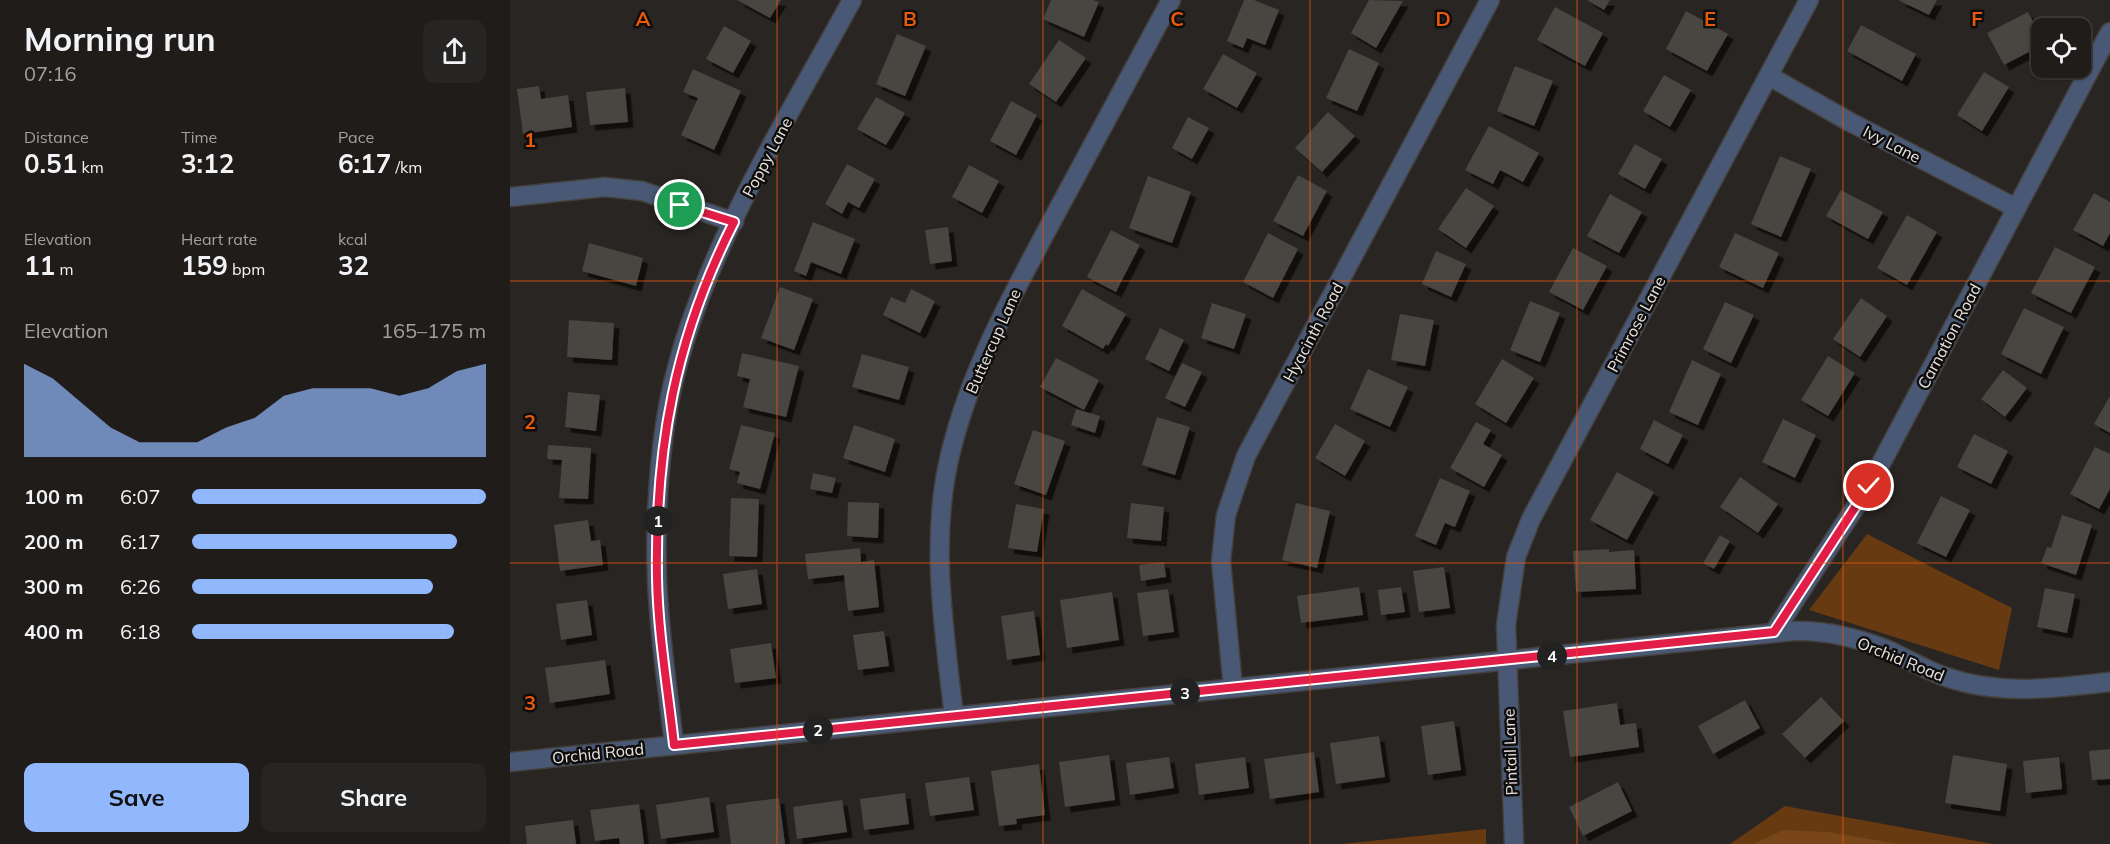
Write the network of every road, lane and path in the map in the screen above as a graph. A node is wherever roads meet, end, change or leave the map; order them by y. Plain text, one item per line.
1 (852, 0) edge
2 (1171, 0) edge
3 (1490, 0) edge
4 (1809, 0) edge
5 (2110, 32) edge
6 (1769, 76) junction
7 (510, 197) edge
8 (2016, 208) junction
9 (734, 222) junction
10 (1774, 632) junction
11 (1506, 661) junction
12 (2110, 682) edge
13 (1233, 688) junction
14 (954, 716) junction
15 (674, 745) junction
16 (510, 762) edge
17 (1514, 844) edge

1 - 9 street, Poppy Lane
2 - 14 street, Buttercup Lane
3 - 13 street, Hyacinth Road
4 - 6 street, Primrose Lane
5 - 8 street, Carnation Road
6 - 8 street, Ivy Lane
6 - 11 street, Primrose Lane
7 - 9 street
8 - 10 street, Carnation Road
9 - 15 street, Poppy Lane
10 - 11 street, Orchid Road
10 - 12 street, Orchid Road
11 - 13 street, Orchid Road
11 - 17 street, Pintail Lane
13 - 14 street, Orchid Road
14 - 15 street, Orchid Road
15 - 16 street, Orchid Road

